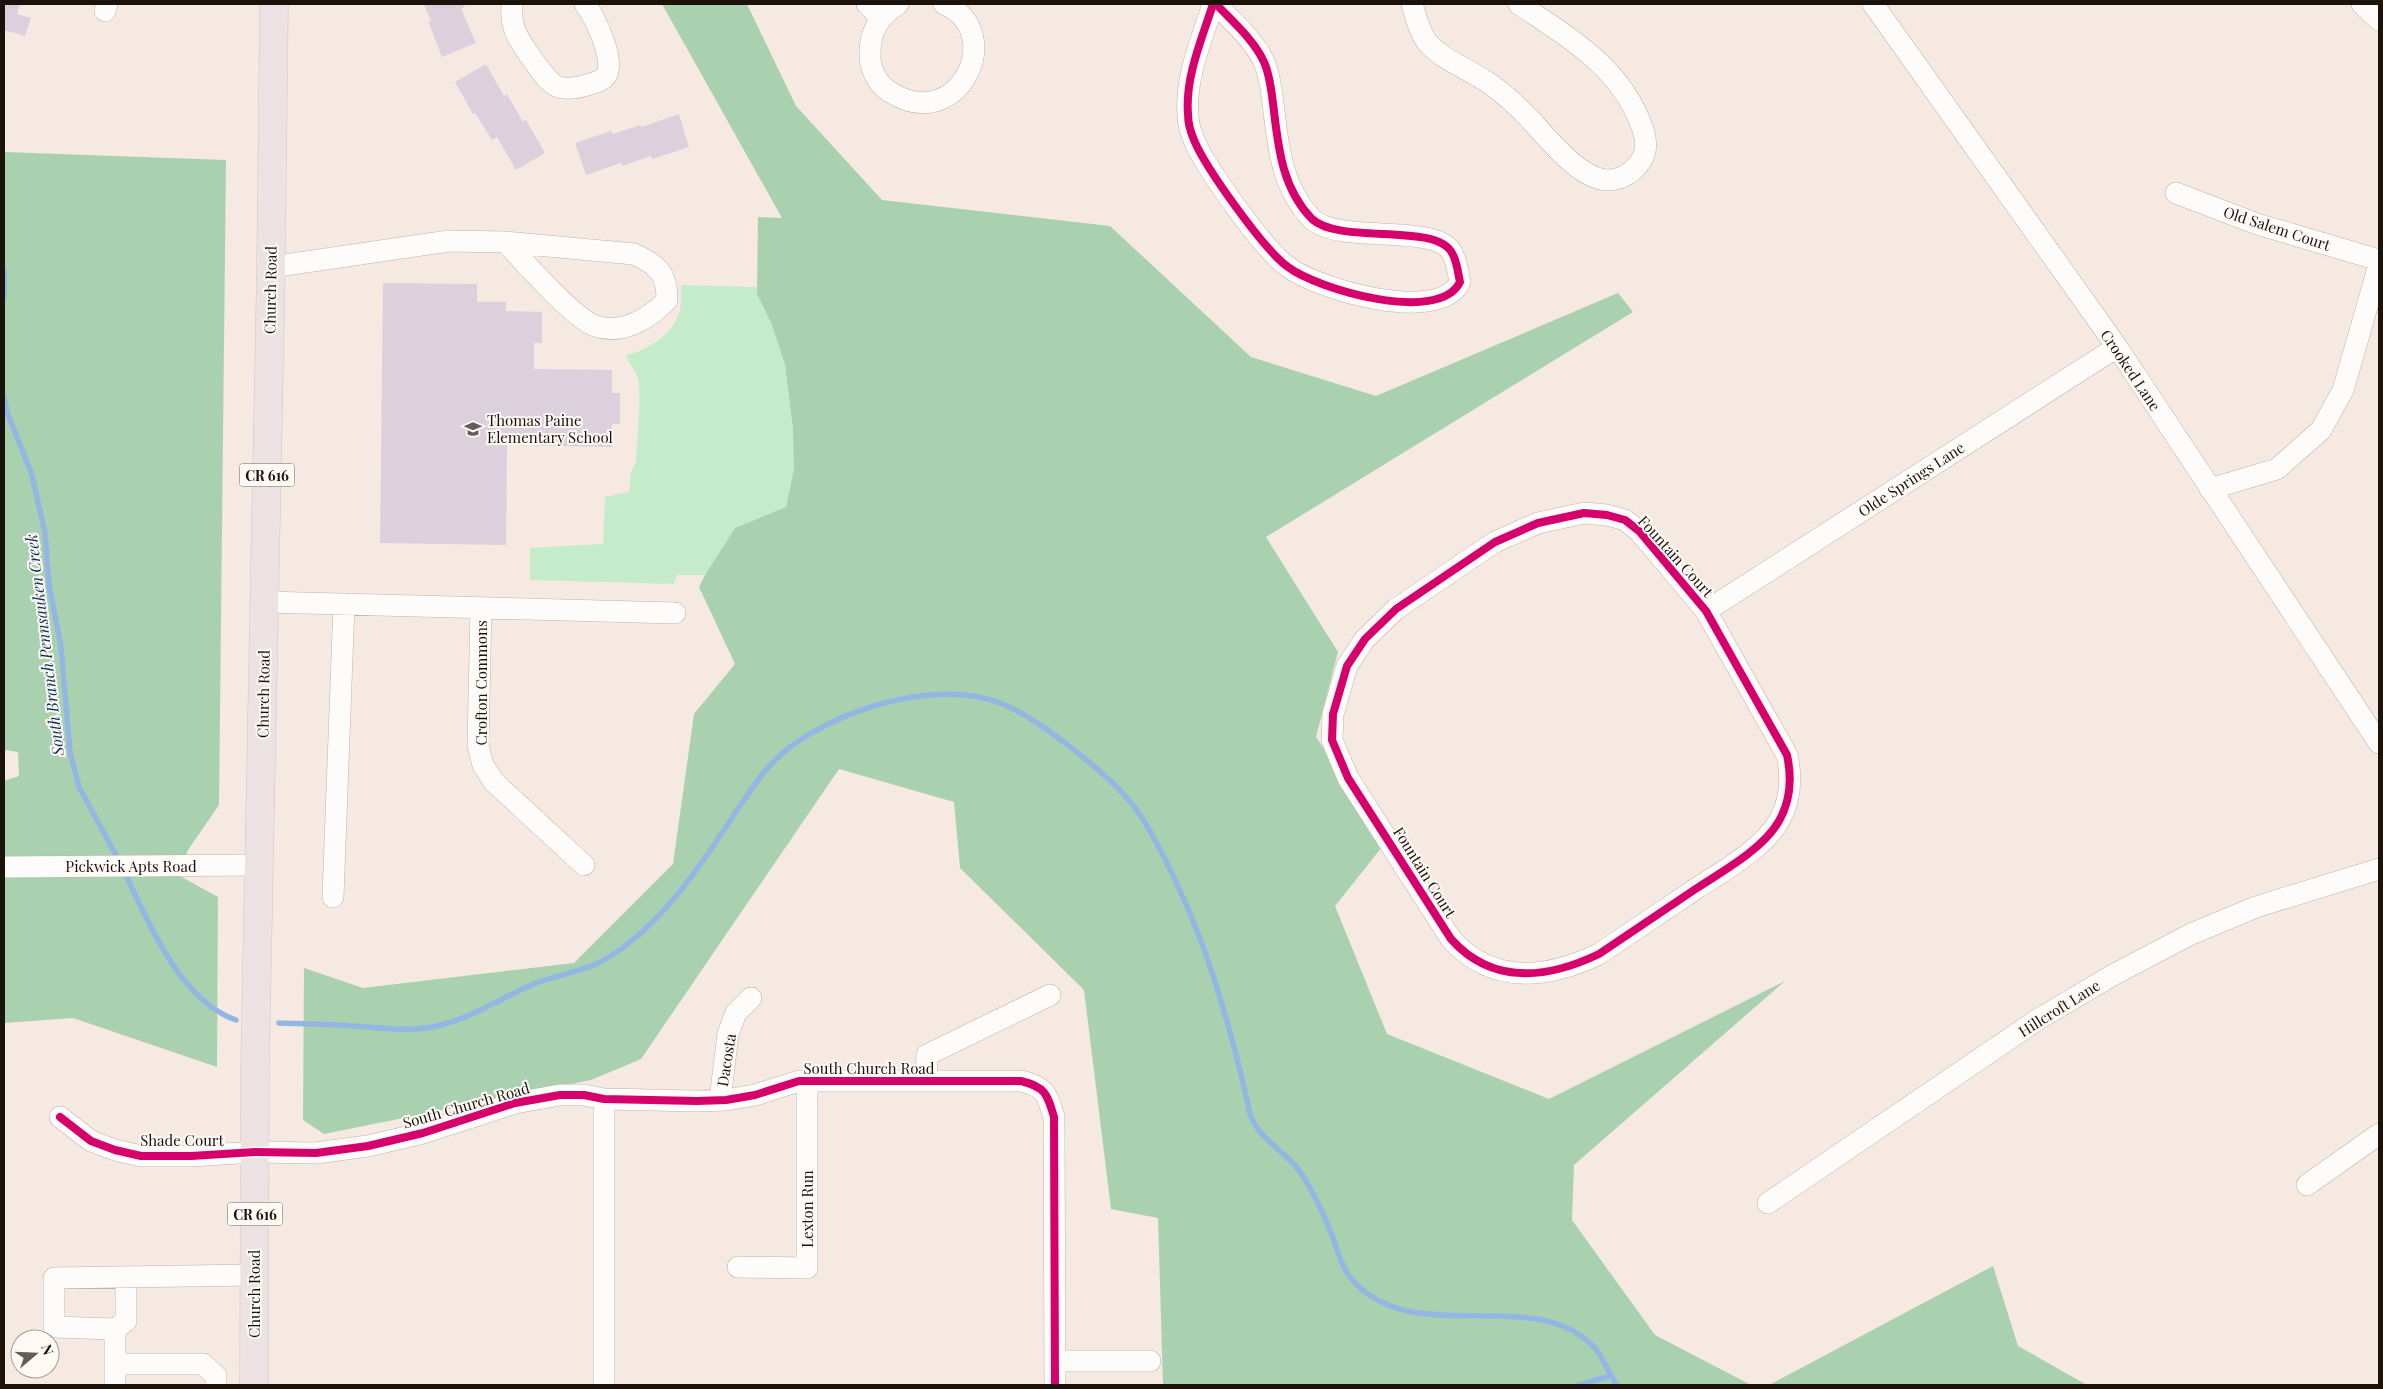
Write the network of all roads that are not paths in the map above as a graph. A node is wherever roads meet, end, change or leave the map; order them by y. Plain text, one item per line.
1 (274, 4) edge
2 (512, 4) edge
3 (585, 4) edge
4 (898, 4) edge
5 (944, 4) edge
6 (1215, 4) edge
7 (1412, 4) edge
8 (1519, 4) edge
9 (1873, 4) edge
10 (2362, 4) edge
11 (874, 11) edge
12 (2379, 20) edge
13 (2176, 193) dead end
14 (505, 242) junction
15 (2379, 260) edge
16 (2379, 265) edge
17 (271, 267) junction
18 (2116, 347) junction
19 (2210, 488) junction
20 (265, 602) junction
21 (344, 604) junction
22 (481, 608) junction
23 (1706, 611) junction
24 (675, 613) dead end
25 (2379, 743) edge
26 (584, 864) dead end
27 (259, 866) junction
28 (4, 868) edge
29 (2379, 869) edge
30 (333, 897) dead end
31 (1050, 995) dead end
32 (751, 998) dead end
33 (807, 1081) junction
34 (926, 1081) junction
35 (604, 1099) junction
36 (720, 1100) junction
37 (60, 1117) dead end
38 (2379, 1134) edge
39 (255, 1152) junction
40 (2306, 1185) dead end
41 (1768, 1203) dead end
42 (738, 1267) dead end
43 (254, 1275) junction
44 (126, 1278) junction
45 (115, 1329) junction
46 (1055, 1360) junction
47 (1150, 1361) dead end
48 (115, 1364) junction
49 (115, 1385) edge
50 (216, 1385) edge
51 (254, 1385) edge
52 (604, 1385) edge
53 (1055, 1385) edge

1 - 17 main road, Church Road / CR 616
2 - 3 street
4 - 11 street
5 - 11 street
6 - 6 street
7 - 8 street
9 - 18 street, Crooked Lane
10 - 12 street
13 - 15 street, Old Salem Court
14 - 14 street
14 - 17 street
16 - 19 street
17 - 20 main road, Church Road / CR 616
18 - 19 street, Crooked Lane
18 - 23 street, Olde Springs Lane
19 - 25 street, Crooked Lane
20 - 21 street, Crofton Commons
20 - 27 main road, Church Road / CR 616
21 - 22 street, Crofton Commons
21 - 30 street
22 - 24 street, Crofton Commons
22 - 26 street, Crofton Commons
23 - 23 street, Fountain Court
27 - 28 street, Pickwick Apts Road
27 - 39 main road, Church Road / CR 616
29 - 41 street, Hillcroft Lane
31 - 34 street
32 - 36 street, Dacosta
33 - 34 street, South Church Road
33 - 36 street, South Church Road
33 - 42 street, Lexton Run
34 - 46 street, South Church Road
35 - 36 street, South Church Road
35 - 39 street, South Church Road
35 - 52 street
37 - 39 street, Shade Court
38 - 40 street
39 - 43 main road, Church Road / CR 616
43 - 44 street
43 - 51 main road, Church Road / CR 616
44 - 45 street
44 - 45 street
45 - 48 street
46 - 47 street
46 - 53 street, South Church Road
48 - 49 street
48 - 50 street

